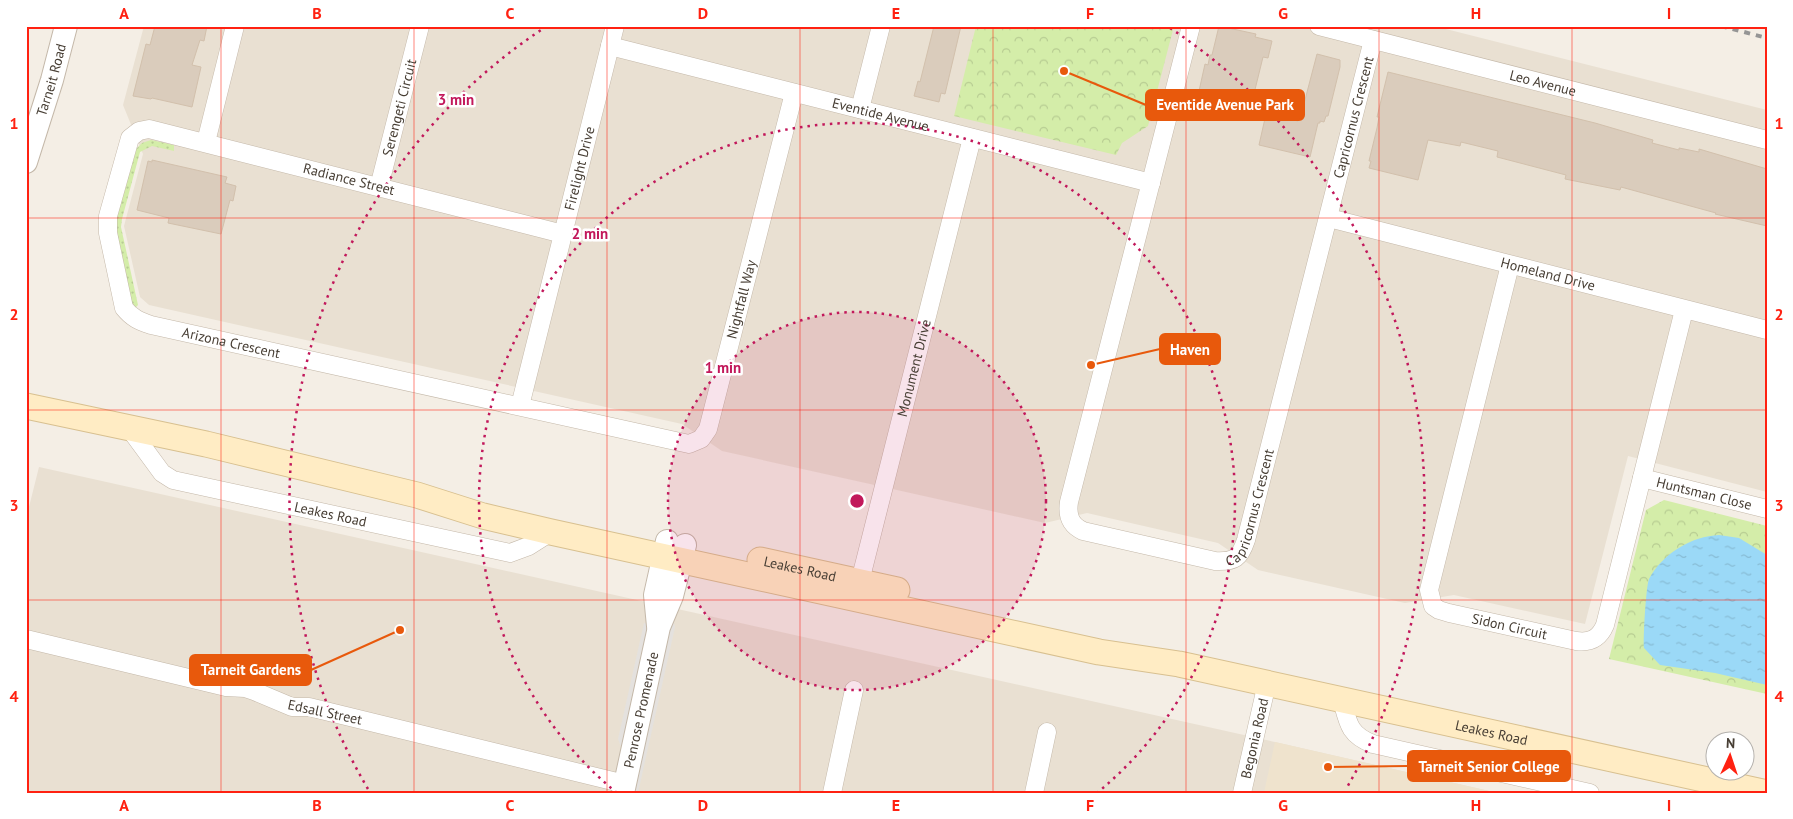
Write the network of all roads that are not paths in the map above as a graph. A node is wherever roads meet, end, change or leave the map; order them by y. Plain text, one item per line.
1 (66, 26) edge
2 (235, 26) edge
3 (420, 26) edge
4 (615, 26) edge
5 (881, 26) edge
6 (1191, 26) edge
7 (1319, 26) edge
8 (1373, 40) junction
9 (610, 46) junction
10 (794, 93) junction
11 (860, 109) junction
12 (134, 134) joint
13 (972, 138) junction
14 (1767, 140) edge
15 (206, 142) junction
16 (26, 162) edge
17 (1151, 183) junction
18 (380, 187) junction
19 (1329, 218) junction
20 (563, 234) junction
21 (1510, 265) junction
22 (1684, 310) junction
23 (1767, 330) edge
24 (26, 406) edge
25 (520, 406) junction
26 (129, 428) junction
27 (1642, 478) junction
28 (418, 495) junction
29 (1767, 509) edge
30 (552, 532) junction
31 (674, 551) junction
32 (858, 590) junction
33 (26, 639) edge
34 (1267, 683) junction
35 (854, 690) dead end
36 (1342, 700) junction
37 (1047, 732) dead end
38 (624, 788) edge
39 (1762, 792) edge
40 (832, 793) edge
41 (1034, 793) edge
42 (1242, 793) edge
43 (1590, 793) edge

1 - 16 street, Tarneit Road
2 - 15 street
3 - 18 street, Serengeti Circuit
4 - 9 street, Firelight Drive
5 - 11 street
6 - 17 street
7 - 8 street, Leo Avenue
8 - 14 street, Leo Avenue
8 - 19 street, Capricornus Crescent
9 - 10 street, Eventide Avenue
9 - 20 street, Firelight Drive
10 - 11 street, Eventide Avenue
10 - 25 street, Nightfall Way
11 - 13 street, Eventide Avenue
12 - 15 street, Radiance Street
12 - 25 street, Arizona Crescent
13 - 17 street, Eventide Avenue
13 - 32 street, Monument Drive
15 - 18 street, Radiance Street
17 - 19 street, Capricornus Crescent
18 - 20 street, Radiance Street
19 - 21 street, Homeland Drive
20 - 25 street, Firelight Drive
21 - 22 street, Homeland Drive
21 - 27 street, Sidon Circuit
22 - 23 street, Homeland Drive
22 - 27 street, Sidon Circuit
24 - 26 main road, Leakes Road
26 - 28 main road, Leakes Road
26 - 30 street, Leakes Road
27 - 29 street, Huntsman Close
28 - 30 main road, Leakes Road
28 - 31 main road, Leakes Road
30 - 31 main road, Leakes Road
31 - 32 main road, Leakes Road
31 - 38 street, Penrose Promenade
32 - 34 main road, Leakes Road
33 - 38 street, Edsall Street
34 - 36 main road, Leakes Road
34 - 42 street, Begonia Road
35 - 40 street
36 - 39 main road, Leakes Road
36 - 43 street
37 - 41 street

